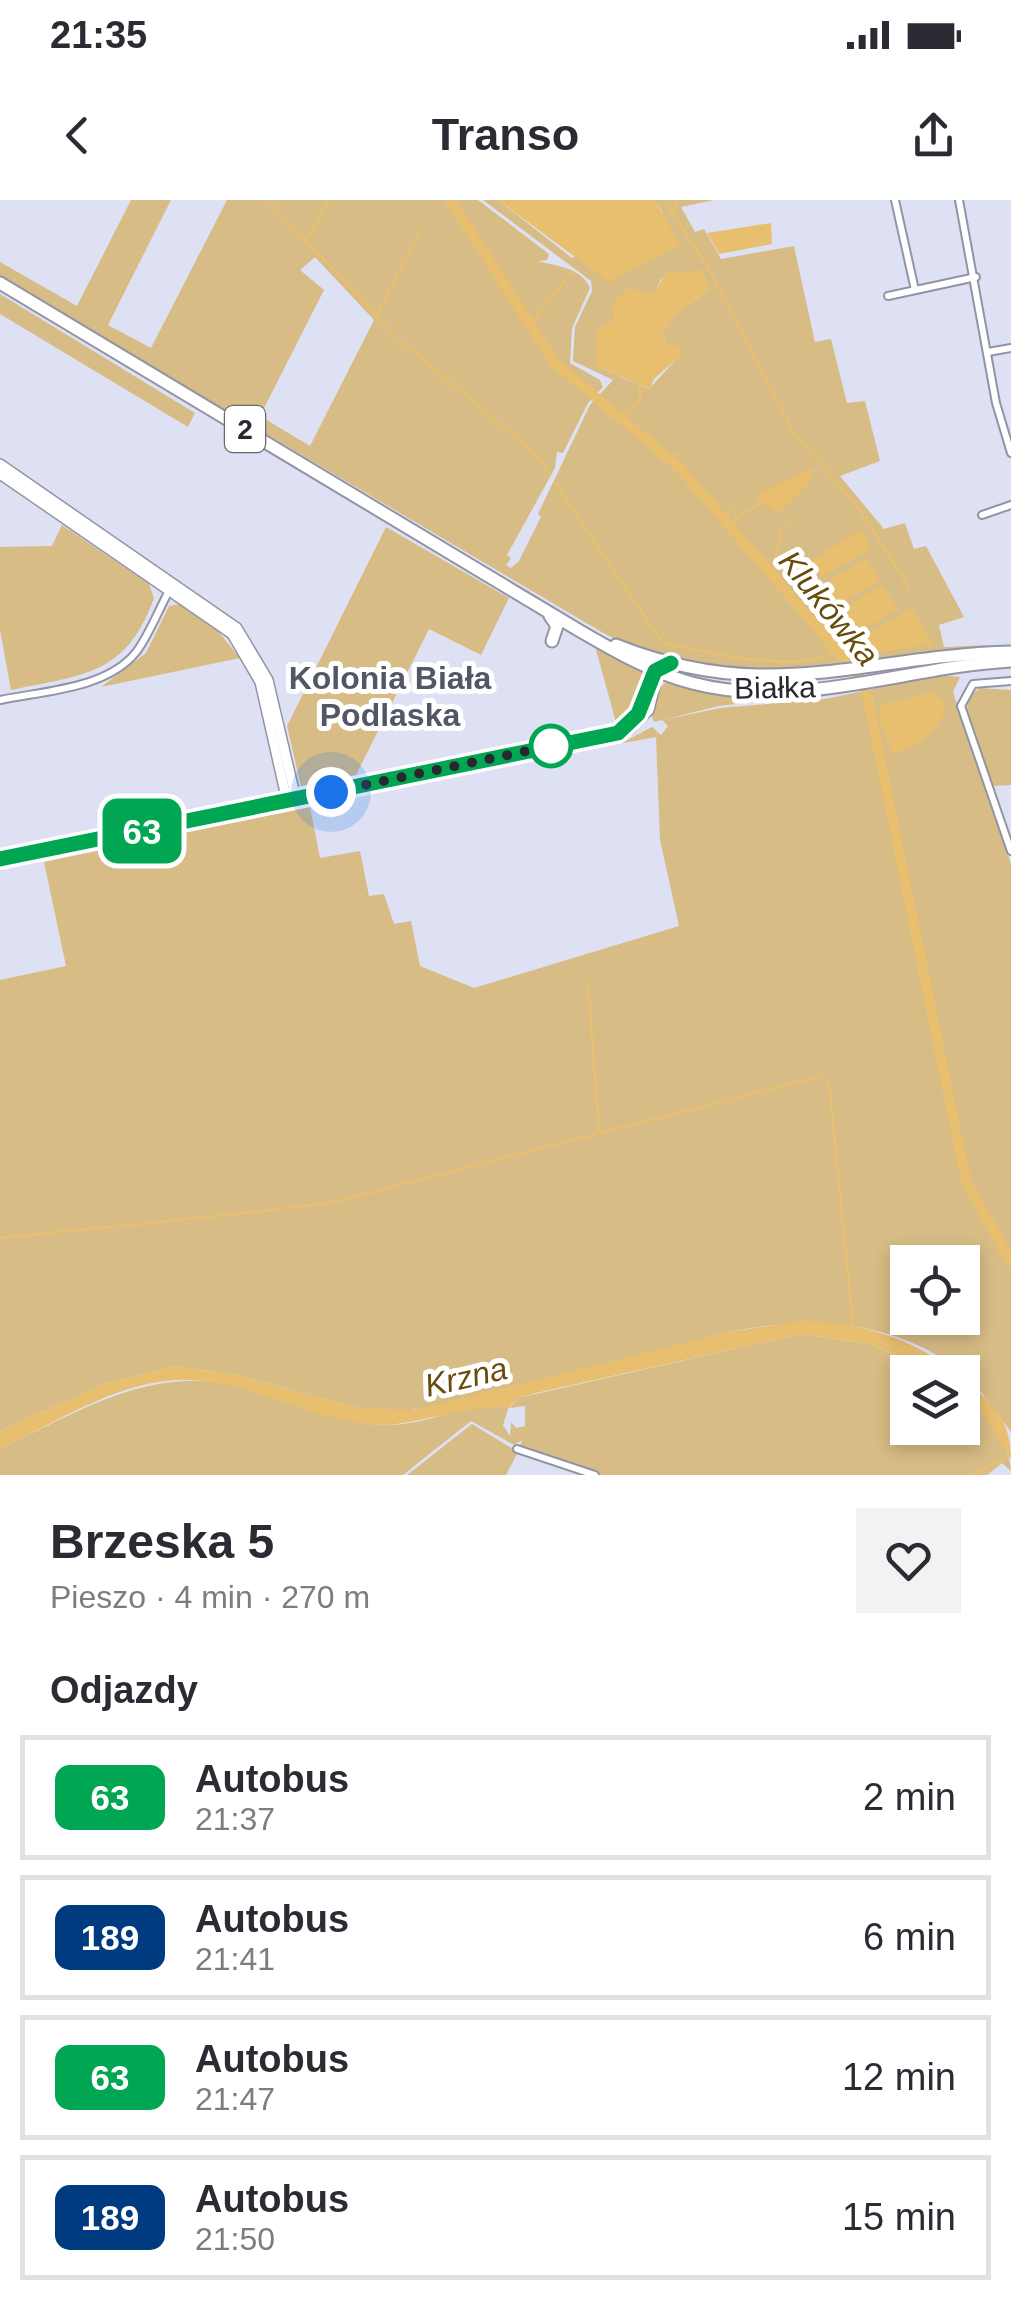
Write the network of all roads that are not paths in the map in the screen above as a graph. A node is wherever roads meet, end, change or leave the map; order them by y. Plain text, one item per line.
1 (895, 200) edge
2 (959, 200) edge
3 (976, 278) junction
4 (0, 284) edge
5 (915, 290) junction
6 (888, 296) dead end
7 (1011, 348) edge
8 (988, 352) junction
9 (1011, 453) edge
10 (2, 472) edge
11 (1011, 505) edge
12 (982, 516) dead end
13 (172, 585) junction
14 (540, 606) junction
15 (552, 642) dead end
16 (1011, 652) edge
17 (1011, 661) edge
18 (660, 667) junction
19 (878, 673) junction
20 (1011, 682) edge
21 (0, 700) edge
22 (292, 800) junction
23 (1011, 851) edge
24 (0, 859) edge
25 (517, 1448) dead end
26 (595, 1475) edge

1 - 5 street
2 - 3 street
3 - 5 street
3 - 8 street
4 - 14 highway, 2
5 - 6 street
7 - 8 street
8 - 9 street
10 - 13 street
11 - 12 street
13 - 21 street
13 - 22 street
14 - 15 highway
14 - 18 highway, 2
16 - 19 highway, Białka / 2
17 - 19 highway, Białka / 2
18 - 19 highway, Białka / 2
18 - 22 street
20 - 23 street
22 - 24 street
25 - 26 street

